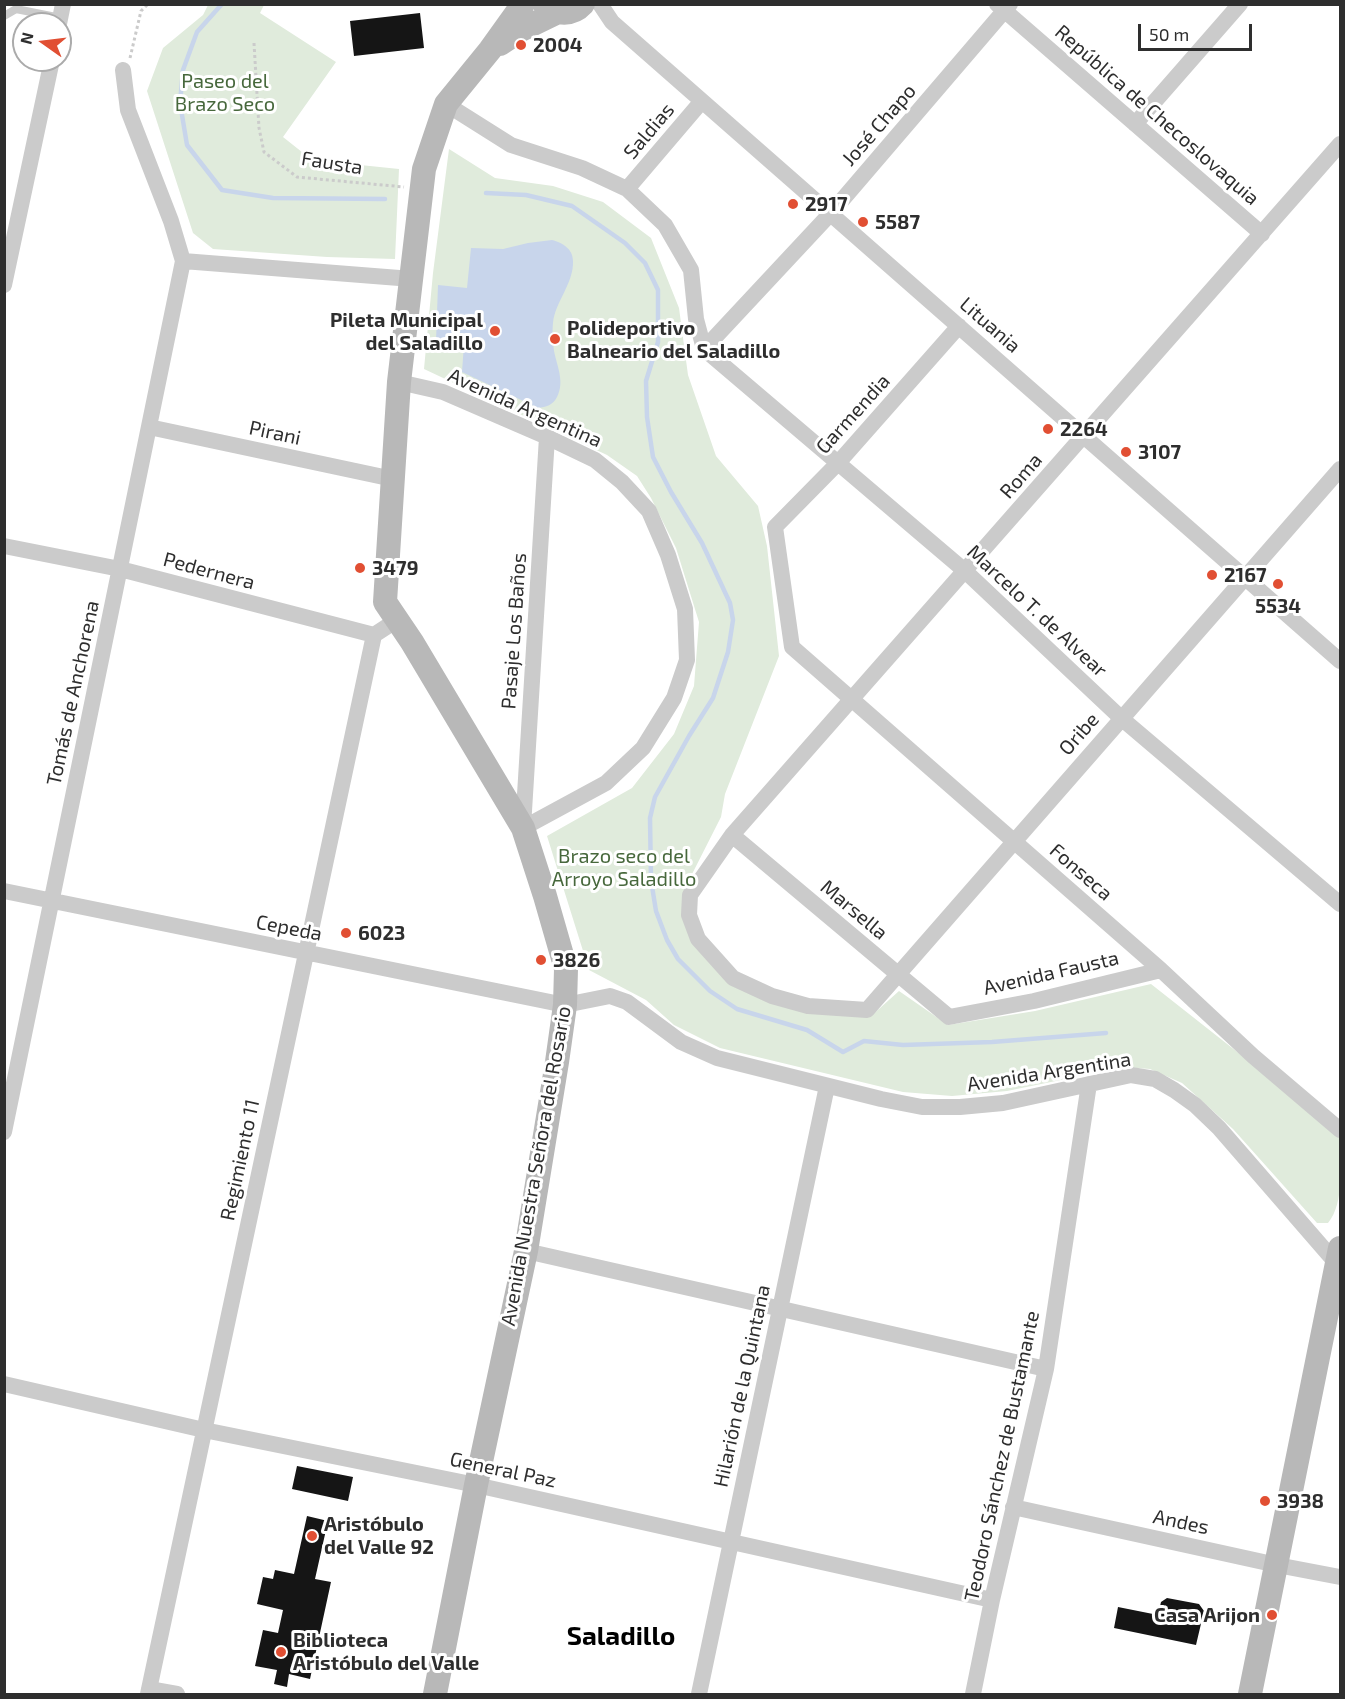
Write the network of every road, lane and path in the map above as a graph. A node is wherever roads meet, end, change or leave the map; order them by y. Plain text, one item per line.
1 (148, 4) edge
2 (523, 4) edge
3 (1240, 4) edge
4 (572, 7) edge
5 (1004, 7) edge
6 (38, 12) edge
7 (4, 16) edge
8 (255, 43) dead end
9 (490, 50) junction
10 (123, 70) joint
11 (49, 72) edge
12 (702, 101) junction
13 (446, 104) junction
14 (1135, 124) junction
15 (1341, 144) edge
16 (404, 187) dead end
17 (627, 189) junction
18 (831, 213) junction
19 (1262, 234) junction
20 (183, 261) junction
21 (412, 279) junction
22 (4, 285) edge
23 (959, 326) junction
24 (704, 349) junction
25 (399, 382) junction
26 (149, 427) junction
27 (1084, 435) junction
28 (547, 437) junction
29 (838, 463) junction
30 (1341, 469) edge
31 (393, 479) junction
32 (4, 546) edge
33 (120, 569) junction
34 (965, 571) junction
35 (1246, 576) junction
36 (397, 620) junction
37 (374, 635) junction
38 (792, 647) joint
39 (1341, 661) edge
40 (852, 699) junction
41 (1121, 718) junction
42 (523, 828) junction
43 (732, 835) junction
44 (1015, 841) junction
45 (4, 891) edge
46 (52, 901) junction
47 (1341, 904) edge
48 (306, 953) junction
49 (1161, 970) junction
50 (898, 974) junction
51 (565, 1005) junction
52 (949, 1017) joint
53 (1089, 1084) junction
54 (827, 1086) junction
55 (1341, 1130) edge
56 (4, 1132) edge
57 (526, 1251) junction
58 (1339, 1259) edge
59 (780, 1308) junction
60 (1046, 1369) junction
61 (4, 1384) edge
62 (204, 1430) junction
63 (476, 1485) junction
64 (1013, 1507) junction
65 (731, 1542) junction
66 (1277, 1565) junction
67 (1341, 1576) edge
68 (992, 1600) junction
69 (148, 1692) edge
70 (177, 1695) edge
71 (435, 1695) edge
72 (699, 1695) edge
73 (973, 1695) edge
74 (1250, 1695) edge

1 - 10 path
2 - 9 street, Avenida Nuestra Señora del Rosario
3 - 14 street
4 - 9 street, Avenida Nuestra Señora del Rosario
4 - 12 street, Lituania
5 - 14 street, República de Checoslovaquia
5 - 18 street, José Chapo
6 - 7 lane
8 - 16 path, Fausta
9 - 13 street, Avenida Nuestra Señora del Rosario
10 - 20 street
11 - 22 street
12 - 17 street, Saldias
12 - 18 street, Lituania
13 - 17 street
13 - 21 street, Avenida Nuestra Señora del Rosario
14 - 19 street, República de Checoslovaquia
15 - 19 street, Roma
17 - 24 street
18 - 23 street, Lituania
18 - 24 street, José Chapo
19 - 27 street, Roma
20 - 21 street
20 - 26 street, Tomás de Anchorena
21 - 25 street, Avenida Nuestra Señora del Rosario
23 - 27 street, Lituania
23 - 29 street, Garmendia
24 - 29 street, Marcelo T. de Alvear
25 - 28 street, Avenida Argentina
25 - 31 street, Avenida Nuestra Señora del Rosario
26 - 31 street, Pirani
26 - 33 street, Tomás de Anchorena
27 - 34 street, Roma
27 - 35 street, Lituania
28 - 42 street, Pasaje Los Baños
28 - 42 street, Avenida Argentina
29 - 34 street, Marcelo T. de Alvear
29 - 38 street, Garmendia
30 - 35 street, Oribe
31 - 36 street, Avenida Nuestra Señora del Rosario
32 - 33 street, Pedernera
33 - 37 street, Pedernera
33 - 46 street, Tomás de Anchorena
34 - 40 street, Roma
34 - 41 street, Marcelo T. de Alvear
35 - 39 street, Lituania
35 - 41 street, Oribe
36 - 37 street
36 - 42 street, Avenida Nuestra Señora del Rosario
37 - 48 street, Regimiento 11
38 - 40 street, Fonseca
40 - 43 street, Roma
40 - 44 street, Fonseca
41 - 44 street, Oribe
41 - 47 street, Marcelo T. de Alvear
42 - 51 street, Avenida Nuestra Señora del Rosario
43 - 50 street, Marsella
43 - 50 street
44 - 49 street, Fonseca
44 - 50 street, Oribe
45 - 46 street, Cepeda
46 - 48 street, Cepeda
46 - 56 street, Tomás de Anchorena
48 - 51 street, Cepeda
48 - 62 street, Regimiento 11
49 - 52 street, Avenida Fausta
49 - 55 street, Fonseca
50 - 52 street, Marsella
51 - 54 street, Avenida Argentina
51 - 57 street, Avenida Nuestra Señora del Rosario
53 - 54 street, Avenida Argentina
53 - 58 street, Avenida Argentina
53 - 60 street, Teodoro Sánchez de Bustamante
54 - 59 street, Hilarión de la Quintana
57 - 59 street
57 - 63 street, Avenida Nuestra Señora del Rosario
58 - 66 street
59 - 60 street
59 - 65 street, Hilarión de la Quintana
60 - 64 street, Teodoro Sánchez de Bustamante
61 - 62 street, General Paz
62 - 63 street, General Paz
62 - 69 street, Regimiento 11
63 - 65 street, General Paz
63 - 71 street, Avenida Nuestra Señora del Rosario
64 - 66 street, Andes
64 - 68 street, Teodoro Sánchez de Bustamante
65 - 68 street, General Paz
65 - 72 street, Hilarión de la Quintana
66 - 67 street, Andes
66 - 74 street
68 - 73 street, Teodoro Sánchez de Bustamante
69 - 70 street

